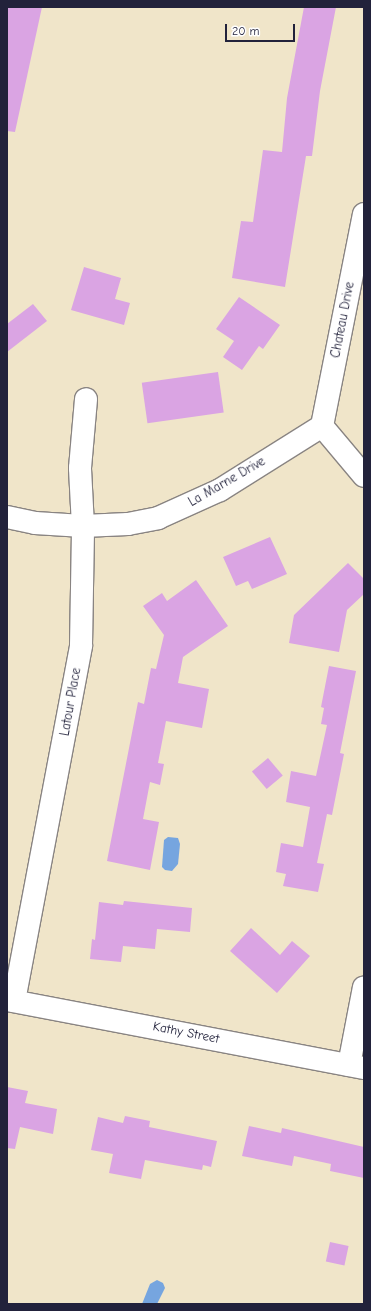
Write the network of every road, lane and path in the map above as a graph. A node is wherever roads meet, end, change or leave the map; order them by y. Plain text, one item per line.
1 (364, 214) edge
2 (86, 399) dead end
3 (322, 426) junction
4 (364, 476) edge
5 (7, 517) edge
6 (83, 526) junction
7 (364, 987) edge
8 (11, 1001) edge
9 (356, 1066) edge

1 - 3 street, Chateau Drive
2 - 6 street, Latour Place
3 - 4 street
3 - 6 street, La Marne Drive
5 - 6 street, La Marne Drive
6 - 8 street, Latour Place
7 - 9 street
8 - 9 street, Kathy Street

